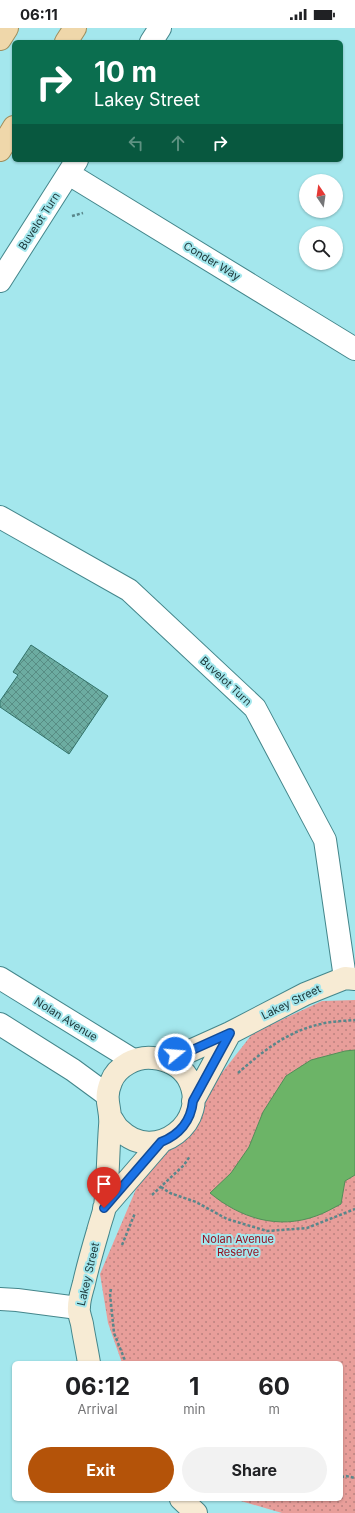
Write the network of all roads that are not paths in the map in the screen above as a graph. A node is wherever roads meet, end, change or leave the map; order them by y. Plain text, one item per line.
1 (7, 28) edge
2 (75, 28) edge
3 (160, 28) edge
4 (0, 39) edge
5 (67, 40) edge
6 (152, 40) edge
7 (12, 130) edge
8 (0, 150) edge
9 (73, 167) edge
10 (0, 281) edge
11 (355, 349) edge
12 (0, 517) edge
13 (0, 978) edge
14 (350, 979) edge
15 (0, 1024) edge
16 (230, 1033) junction
17 (161, 1058) junction
18 (133, 1060) junction
19 (107, 1095) junction
20 (193, 1101) junction
21 (111, 1118) junction
22 (161, 1142) junction
23 (104, 1208) junction
24 (0, 1299) edge
25 (78, 1308) junction
26 (89, 1361) edge
27 (183, 1501) edge
28 (196, 1513) edge

1 - 4 main road
2 - 5 main road
3 - 6 street
7 - 8 main road
9 - 10 street, Buvelot Turn
9 - 11 street, Conder Way
12 - 14 street, Buvelot Turn
13 - 18 street, Nolan Avenue
14 - 16 street, Lakey Street
15 - 19 street
16 - 17 street, Lakey Street
16 - 20 street, Lakey Street
17 - 18 street, Lakey Street
17 - 20 street, Lakey Street
18 - 19 street, Lakey Street
19 - 21 street, Lakey Street
20 - 22 street, Lakey Street
21 - 22 street, Lakey Street
21 - 23 street, Lakey Street
22 - 23 street, Lakey Street
23 - 25 street, Lakey Street
24 - 25 street
25 - 26 street, Lakey Street
27 - 28 street

